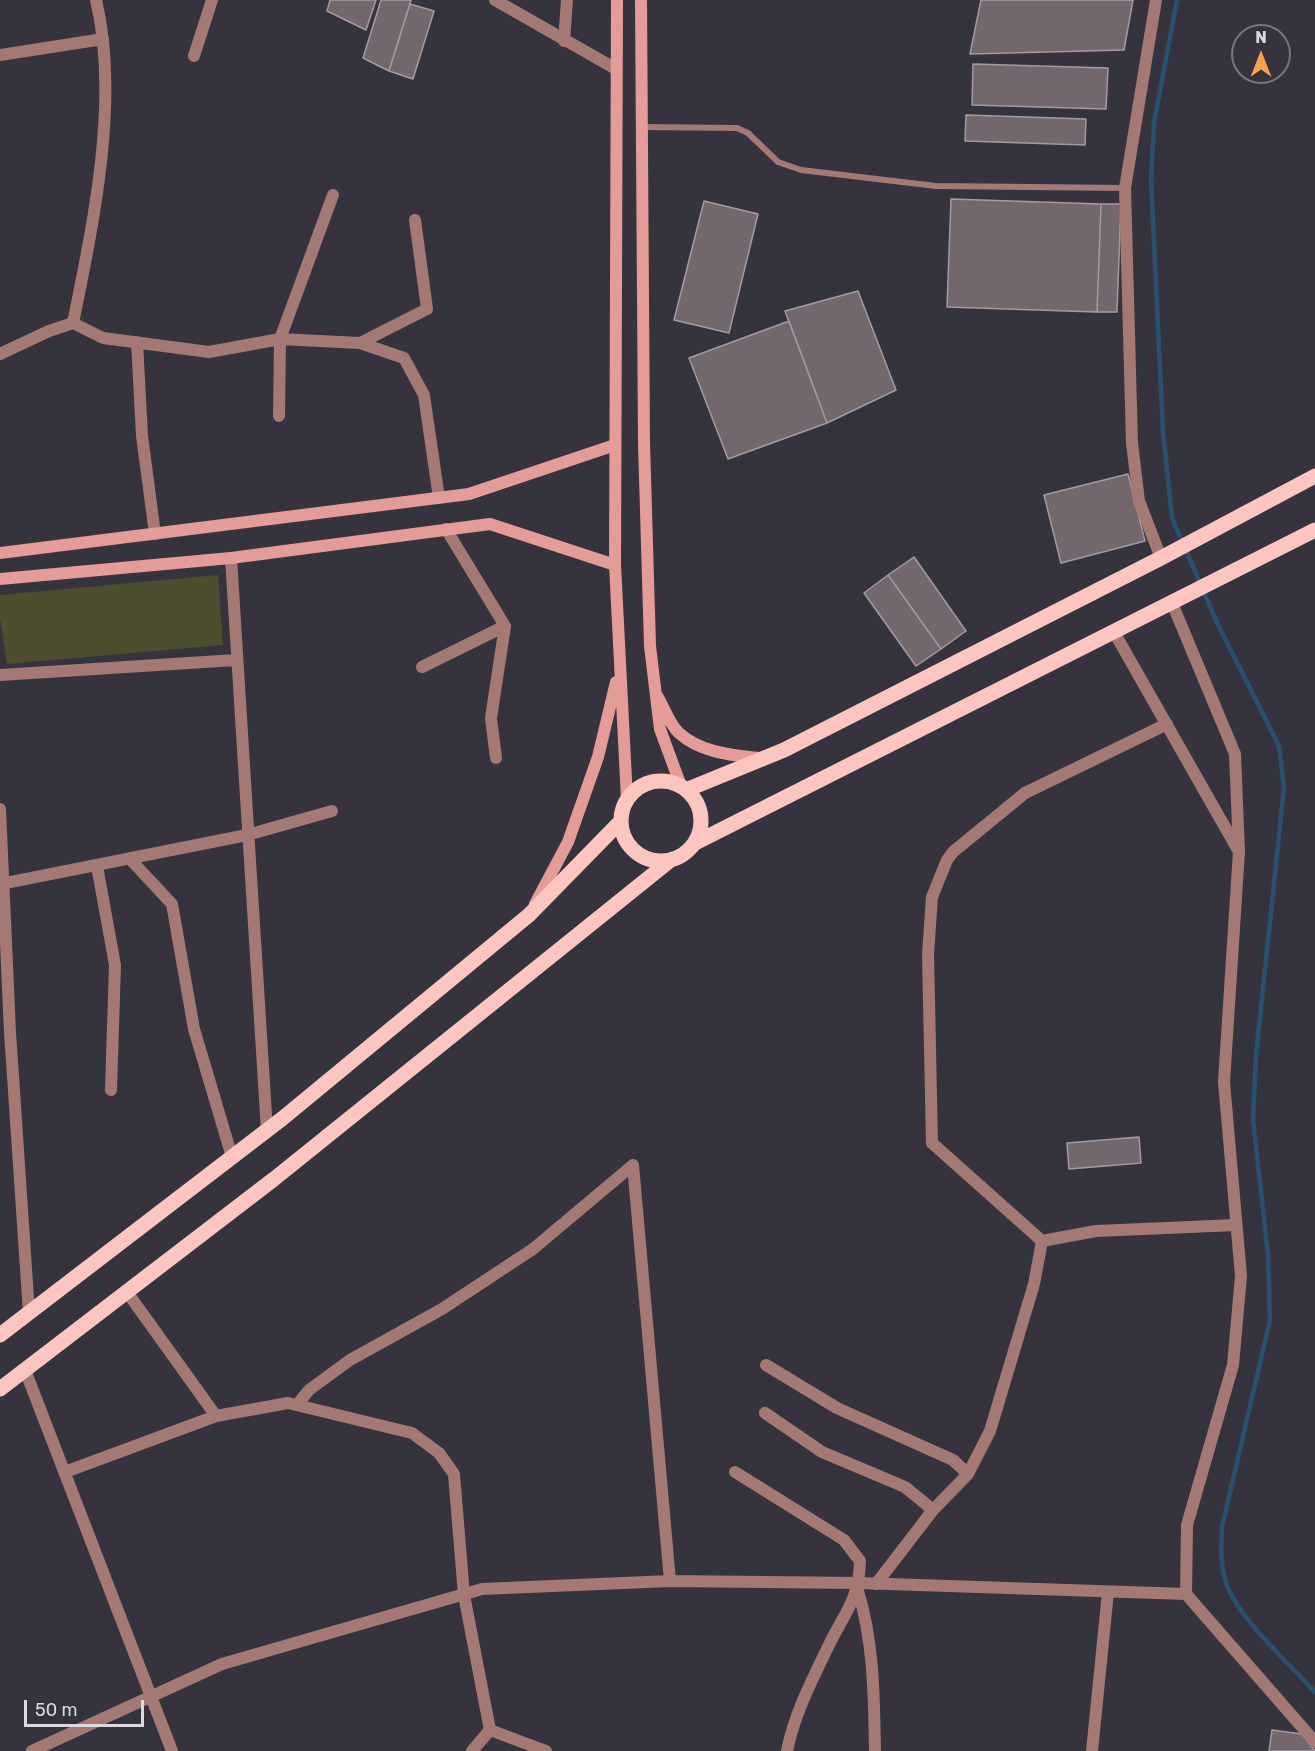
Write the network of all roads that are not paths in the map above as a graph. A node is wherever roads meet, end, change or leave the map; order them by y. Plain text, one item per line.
1 (96, 0) edge
2 (212, 0) edge
3 (495, 0) edge
4 (567, 0) edge
5 (617, 0) edge
6 (641, 0) edge
7 (1156, 0) edge
8 (103, 39) junction
9 (564, 41) junction
10 (0, 55) edge
11 (194, 56) dead end
12 (616, 69) junction
13 (641, 127) junction
14 (1125, 188) junction
15 (333, 195) dead end
16 (415, 220) dead end
17 (73, 323) junction
18 (280, 339) junction
19 (137, 342) junction
20 (360, 343) junction
21 (0, 354) edge
22 (279, 416) dead end
23 (615, 445) junction
24 (1315, 476) edge
25 (440, 498) junction
26 (446, 529) junction
27 (1315, 531) edge
28 (155, 534) junction
29 (0, 553) edge
30 (231, 558) junction
31 (1161, 558) junction
32 (615, 566) junction
33 (0, 579) edge
34 (1172, 603) junction
35 (506, 626) junction
36 (1114, 632) junction
37 (236, 660) junction
38 (422, 667) dead end
39 (619, 669) junction
40 (0, 675) edge
41 (654, 689) junction
42 (1167, 724) junction
43 (496, 758) dead end
44 (759, 759) junction
45 (684, 788) junction
46 (627, 800) junction
47 (0, 809) edge
48 (332, 811) dead end
49 (621, 821) junction
50 (247, 835) junction
51 (695, 843) junction
52 (1239, 851) junction
53 (130, 859) junction
54 (672, 859) junction
55 (97, 866) junction
56 (3, 884) edge
57 (529, 915) junction
58 (111, 1090) dead end
59 (267, 1131) junction
60 (232, 1157) junction
61 (1236, 1225) junction
62 (1041, 1241) junction
63 (127, 1292) junction
64 (28, 1313) junction
65 (0, 1335) edge
66 (766, 1365) dead end
67 (25, 1370) junction
68 (0, 1389) edge
69 (297, 1405) junction
70 (765, 1413) dead end
71 (216, 1416) junction
72 (65, 1472) junction
73 (735, 1472) dead end
74 (968, 1474) junction
75 (933, 1510) junction
76 (670, 1581) junction
77 (876, 1584) junction
78 (858, 1587) junction
79 (1107, 1592) junction
80 (464, 1594) junction
81 (1186, 1594) junction
82 (152, 1696) junction
83 (490, 1730) junction
84 (1315, 1742) edge
85 (32, 1751) edge
86 (172, 1751) edge
87 (472, 1751) edge
88 (546, 1751) edge
89 (787, 1751) edge
90 (875, 1751) edge
91 (1092, 1751) edge

1 - 8 street
2 - 11 street
3 - 9 street
4 - 9 street
5 - 12 main road
6 - 13 main road
7 - 14 street
8 - 10 street
8 - 17 street
9 - 12 street
12 - 23 main road
13 - 14 lane
13 - 41 main road
14 - 31 street
15 - 18 street
16 - 20 street
17 - 19 street
17 - 21 street
18 - 19 street
18 - 20 street
18 - 22 street
19 - 28 street
20 - 25 street
23 - 25 main road
23 - 32 main road
24 - 31 main road
25 - 28 main road
26 - 30 main road
26 - 32 main road
26 - 35 street
27 - 34 main road
28 - 29 main road
30 - 33 main road
30 - 37 street
31 - 44 main road
32 - 39 main road
34 - 36 main road
34 - 52 street
35 - 38 street
35 - 43 street
36 - 42 street
36 - 51 main road
37 - 40 street
37 - 50 street
39 - 46 main road
39 - 57 main road
41 - 44 main road
41 - 45 main road
42 - 52 street
42 - 62 street
44 - 45 main road
45 - 46 main road
45 - 51 main road
46 - 49 main road
47 - 56 street
48 - 50 street
49 - 54 main road
49 - 57 main road
50 - 53 street
50 - 59 street
51 - 54 main road
52 - 61 street
53 - 55 street
53 - 60 street
54 - 63 main road
55 - 56 street
55 - 58 street
56 - 64 street
57 - 59 main road
59 - 60 main road
60 - 64 main road
61 - 62 street
61 - 81 street
62 - 74 street
63 - 67 main road
63 - 71 street
64 - 65 main road
66 - 74 street
67 - 68 main road
67 - 72 street
69 - 71 street
69 - 76 street
69 - 80 street
70 - 75 street
71 - 72 street
72 - 82 street
73 - 78 street
74 - 75 street
75 - 77 street
76 - 78 street
76 - 80 street
77 - 78 street
77 - 79 street
78 - 89 street
78 - 90 street
79 - 81 street
79 - 91 street
80 - 82 street
80 - 83 street
81 - 84 street
82 - 85 street
82 - 86 street
83 - 87 street
83 - 88 street

